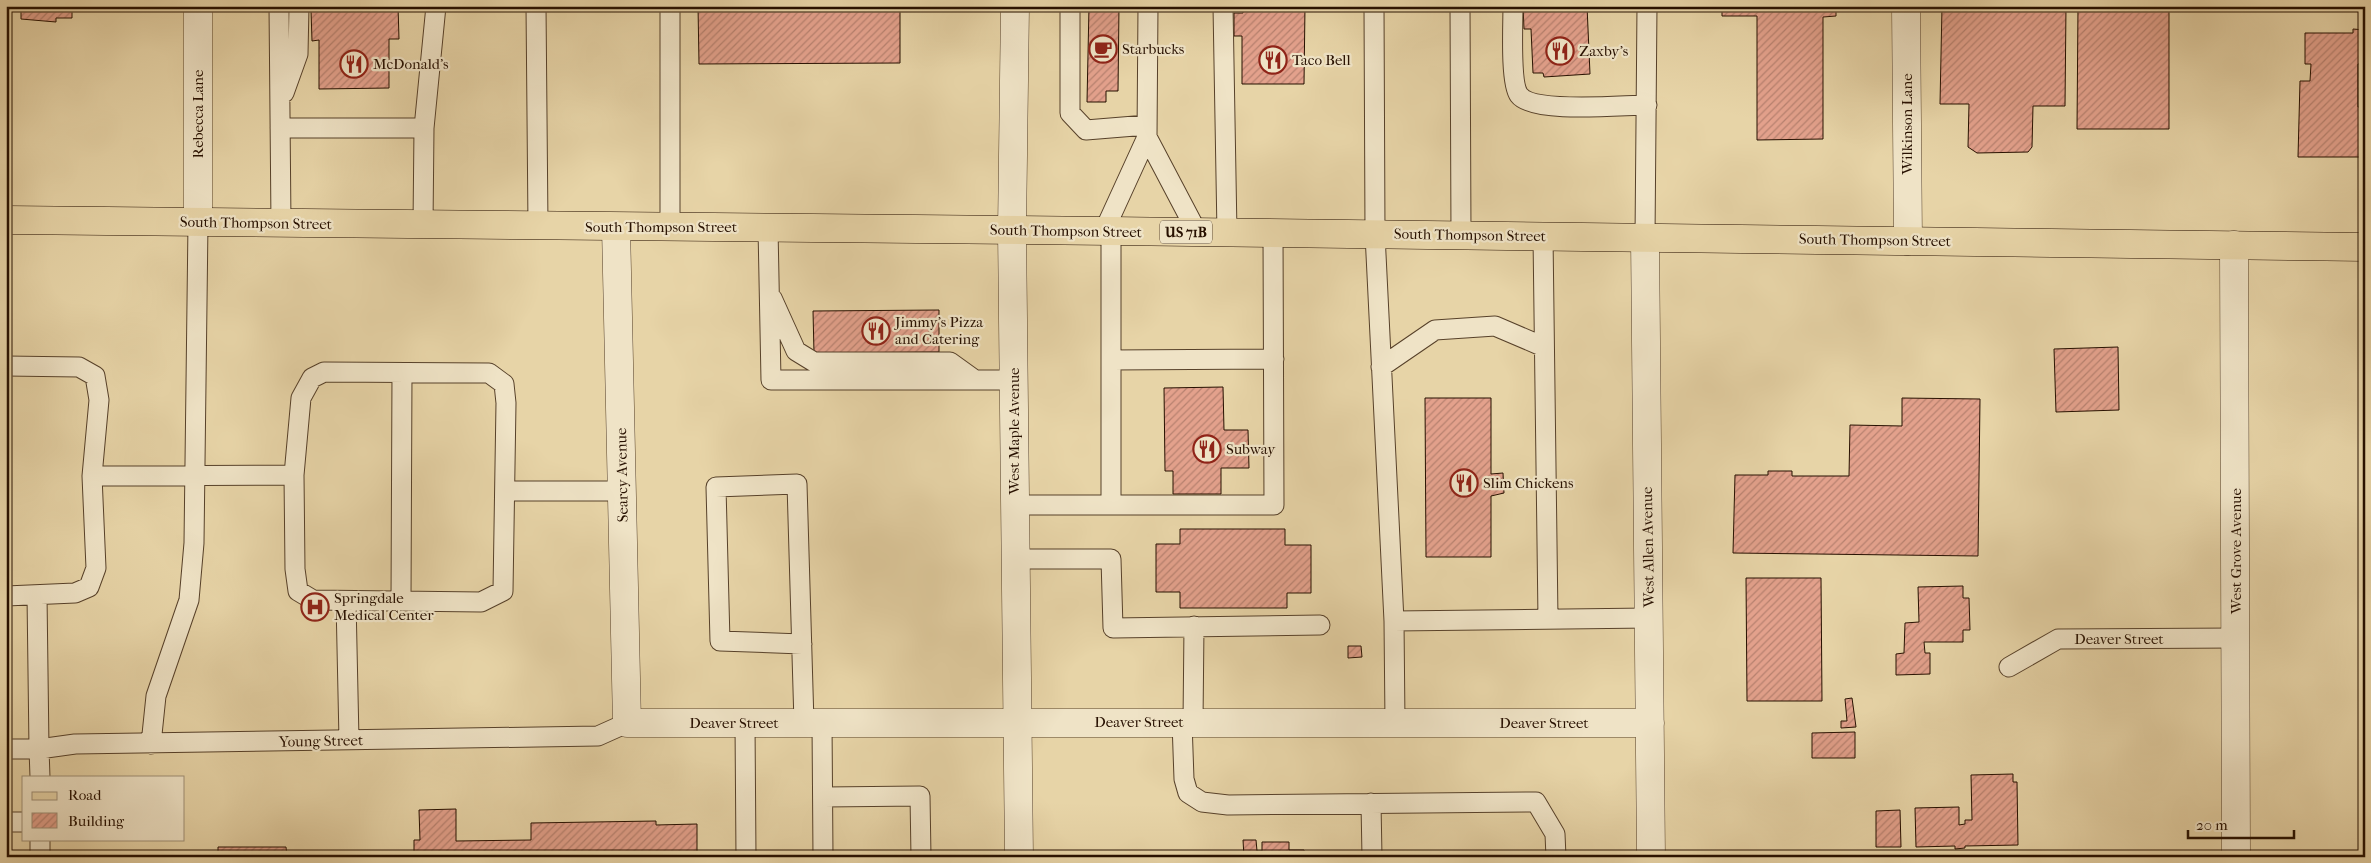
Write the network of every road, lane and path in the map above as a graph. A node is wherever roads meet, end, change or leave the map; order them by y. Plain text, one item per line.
1 (198, 6) edge
2 (279, 6) edge
3 (299, 6) edge
4 (436, 6) edge
5 (536, 6) edge
6 (670, 6) edge
7 (1015, 6) edge
8 (1070, 6) edge
9 (1148, 6) edge
10 (1223, 6) edge
11 (1374, 6) edge
12 (1460, 6) edge
13 (1513, 6) edge
14 (1648, 6) edge
15 (1906, 6) edge
16 (280, 104) junction
17 (1647, 105) junction
18 (280, 128) junction
19 (424, 128) junction
20 (1147, 131) junction
21 (6, 220) edge
22 (198, 223) junction
23 (281, 224) junction
24 (423, 225) junction
25 (538, 226) junction
26 (616, 227) junction
27 (670, 227) junction
28 (768, 228) junction
29 (1012, 230) junction
30 (1108, 231) junction
31 (1197, 232) junction
32 (1227, 233) junction
33 (1273, 233) junction
34 (1375, 234) junction
35 (1461, 235) junction
36 (1543, 236) junction
37 (1645, 238) junction
38 (1908, 241) junction
39 (2234, 245) junction
40 (2365, 247) edge
41 (769, 292) junction
42 (1544, 347) junction
43 (1274, 358) junction
44 (1111, 360) junction
45 (6, 366) edge
46 (1381, 367) junction
47 (402, 373) junction
48 (975, 380) junction
49 (1014, 380) junction
50 (294, 474) junction
51 (195, 475) junction
52 (92, 476) junction
53 (505, 491) junction
54 (622, 491) junction
55 (1015, 505) junction
56 (1111, 505) junction
57 (1015, 560) junction
58 (38, 594) junction
59 (6, 596) edge
60 (346, 601) junction
61 (401, 601) junction
62 (1649, 618) junction
63 (1548, 619) junction
64 (1394, 621) junction
65 (1320, 625) dead end
66 (1194, 626) junction
67 (2236, 638) junction
68 (802, 644) junction
69 (2009, 666) dead end
70 (1016, 722) junction
71 (1188, 722) junction
72 (627, 723) junction
73 (745, 723) junction
74 (813, 723) junction
75 (1395, 723) junction
76 (1650, 723) junction
77 (349, 740) junction
78 (151, 744) junction
79 (6, 749) edge
80 (39, 749) junction
81 (40, 776) edge
82 (824, 797) junction
83 (1371, 803) junction
84 (6, 822) edge
85 (22, 822) edge
86 (40, 840) edge
87 (40, 857) edge
88 (746, 857) edge
89 (823, 857) edge
90 (921, 857) edge
91 (1019, 857) edge
92 (1372, 857) edge
93 (1556, 857) edge
94 (1651, 857) edge
95 (2236, 857) edge

1 - 22 street, Rebecca Lane
2 - 16 lane
3 - 16 lane
4 - 19 lane
5 - 25 lane
6 - 27 lane
7 - 29 street, West Maple Avenue
8 - 20 lane
9 - 20 lane
10 - 32 lane
11 - 34 lane
12 - 35 lane
13 - 17 lane
14 - 17 lane
15 - 38 street, Wilkinson Lane
16 - 18 lane
17 - 37 lane
18 - 19 lane
18 - 23 lane
19 - 24 lane
20 - 30 lane
20 - 31 lane
21 - 22 main road, South Thompson Street / US 71B
22 - 23 main road, South Thompson Street / US 71B
22 - 51 lane
23 - 24 main road, South Thompson Street / US 71B
24 - 25 main road, South Thompson Street / US 71B
25 - 26 main road, South Thompson Street / US 71B
26 - 27 main road, South Thompson Street / US 71B
26 - 54 street, Searcy Avenue
27 - 28 main road, South Thompson Street / US 71B
28 - 29 main road, South Thompson Street / US 71B
28 - 41 lane
29 - 30 main road, South Thompson Street / US 71B
29 - 49 street, West Maple Avenue
30 - 31 main road, South Thompson Street / US 71B
30 - 44 lane
31 - 32 main road, South Thompson Street / US 71B
32 - 33 main road, South Thompson Street / US 71B
33 - 34 main road, South Thompson Street / US 71B
33 - 43 lane
34 - 35 main road, South Thompson Street / US 71B
34 - 46 lane
35 - 36 main road, South Thompson Street / US 71B
36 - 37 main road, South Thompson Street / US 71B
36 - 42 lane
37 - 38 main road, South Thompson Street / US 71B
37 - 62 street, West Allen Avenue
38 - 39 main road, South Thompson Street / US 71B
39 - 40 main road, South Thompson Street / US 71B
39 - 67 street, West Grove Avenue
41 - 48 lane
41 - 48 lane
42 - 46 lane
42 - 63 lane
43 - 44 lane
43 - 56 lane
44 - 56 lane
45 - 52 lane
46 - 64 lane
47 - 50 lane
47 - 53 lane
47 - 61 lane
48 - 49 lane
49 - 55 street, West Maple Avenue
50 - 51 lane
50 - 60 lane
51 - 52 lane
51 - 78 lane
52 - 58 lane
53 - 54 lane
53 - 61 lane
54 - 72 street, Searcy Avenue
55 - 56 lane
55 - 57 street, West Maple Avenue
57 - 66 lane
57 - 70 street, West Maple Avenue
58 - 59 lane
58 - 80 lane
60 - 61 lane
60 - 77 lane
62 - 63 lane
62 - 76 street, West Allen Avenue
63 - 64 lane
64 - 75 lane
65 - 66 lane
66 - 71 lane
67 - 69 lane, Deaver Street
67 - 95 street, West Grove Avenue
68 - 68 lane
68 - 74 lane
70 - 71 street, Deaver Street
70 - 74 street, Deaver Street
70 - 91 street, West Maple Avenue
71 - 75 street, Deaver Street
71 - 83 lane
72 - 73 street, Deaver Street
72 - 77 lane, Young Street
73 - 74 street, Deaver Street
73 - 88 lane
74 - 82 lane
75 - 76 street, Deaver Street
76 - 94 street, West Allen Avenue
77 - 78 lane, Young Street
78 - 80 lane, Young Street
79 - 80 lane, Young Street
80 - 81 lane
82 - 89 lane
82 - 90 lane
83 - 92 lane
83 - 93 lane
84 - 85 lane
86 - 87 lane

